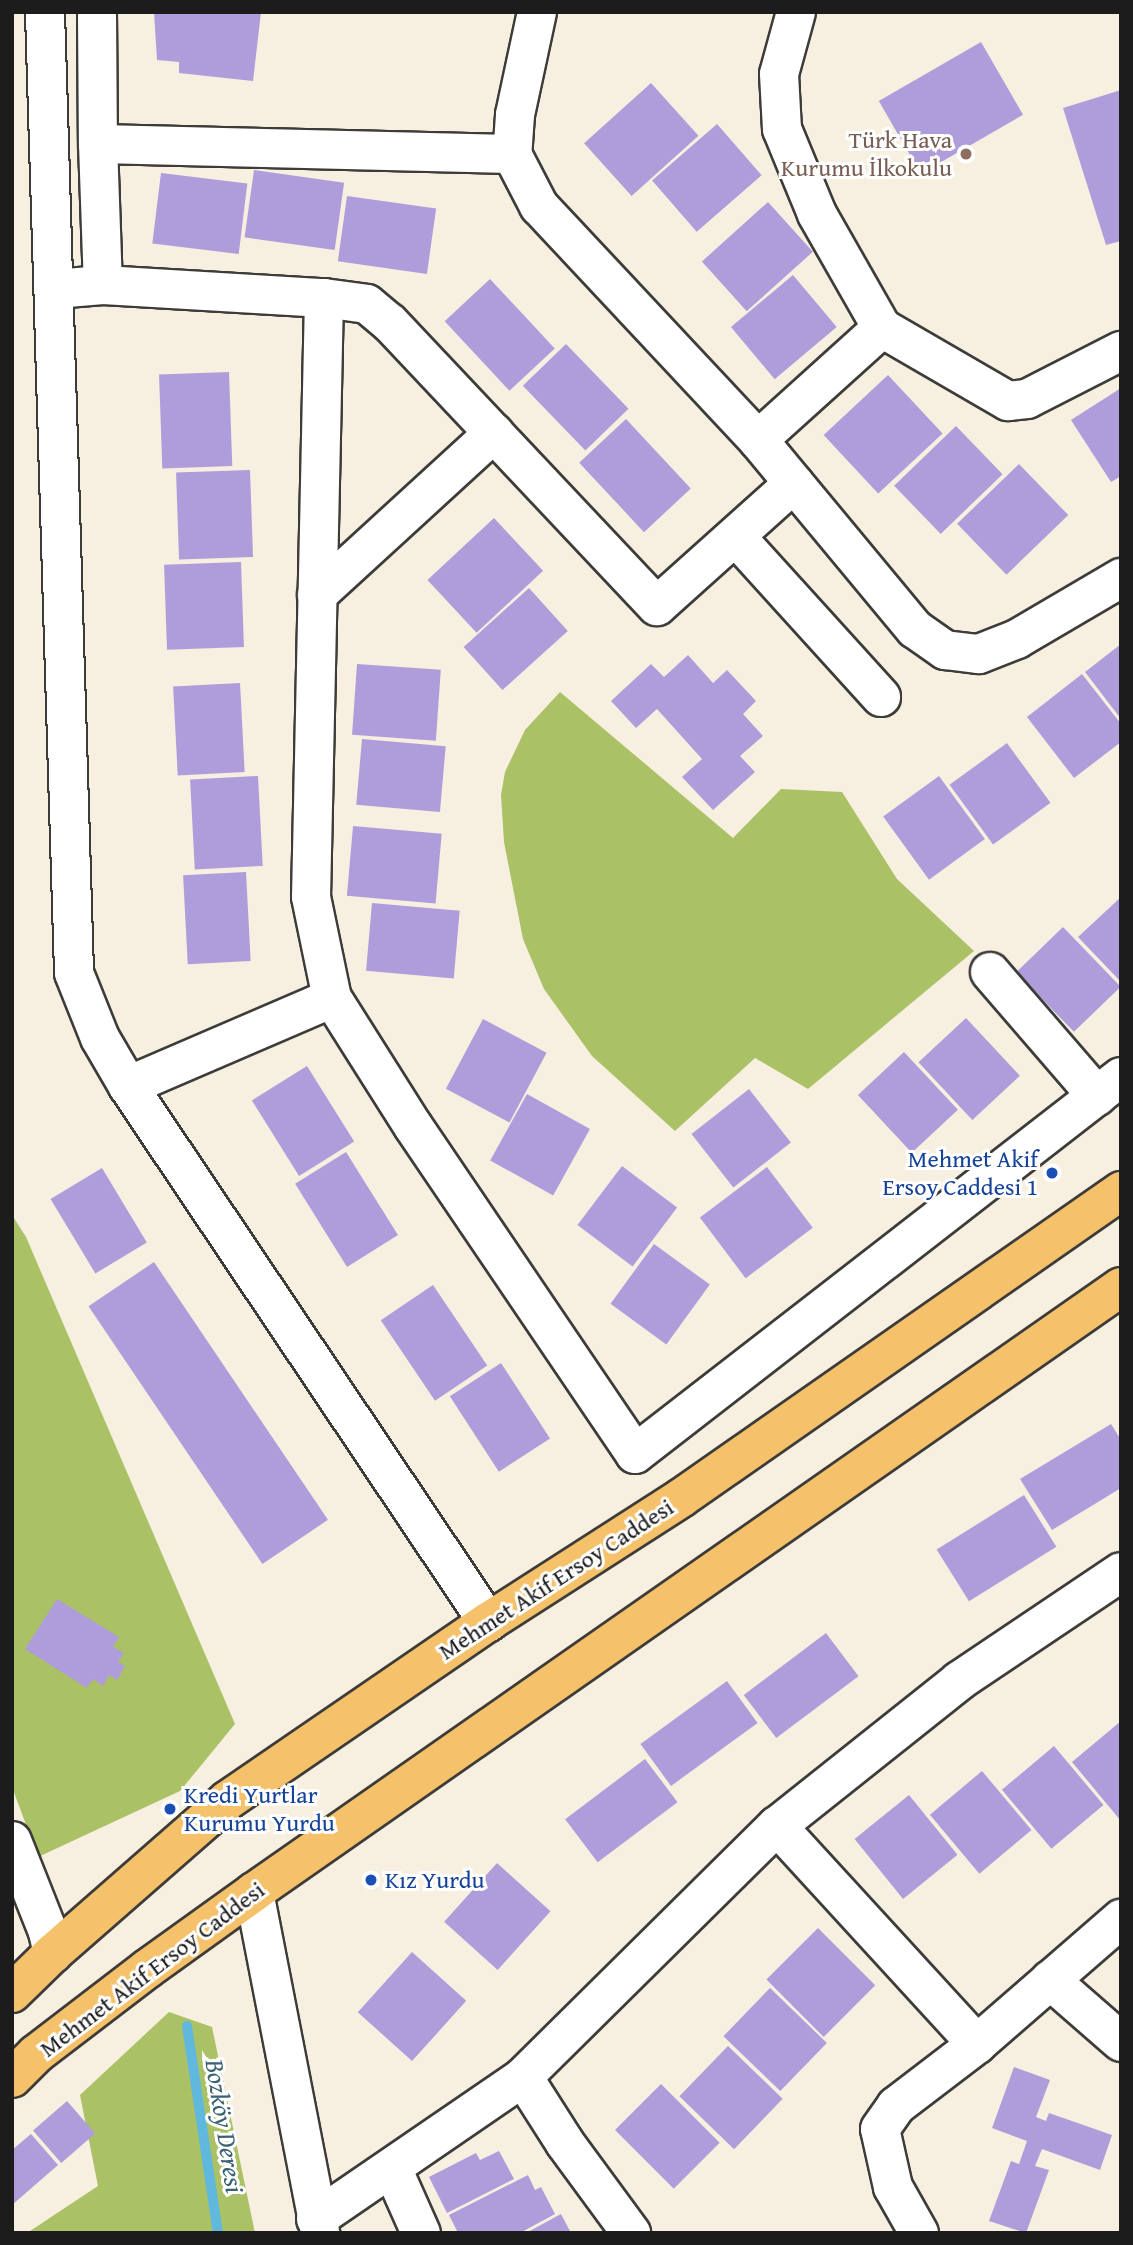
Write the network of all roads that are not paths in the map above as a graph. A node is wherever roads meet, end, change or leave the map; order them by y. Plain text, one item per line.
1 (45, 12) edge
2 (97, 12) edge
3 (537, 12) edge
4 (796, 12) edge
5 (97, 144) junction
6 (512, 154) junction
7 (103, 285) junction
8 (55, 289) junction
9 (324, 298) junction
10 (882, 328) junction
11 (1121, 351) edge
12 (494, 433) junction
13 (758, 440) junction
14 (794, 484) junction
15 (736, 537) junction
16 (1121, 578) edge
17 (317, 595) junction
18 (881, 696) dead end
19 (990, 972) dead end
20 (332, 998) junction
21 (128, 1086) junction
22 (1109, 1087) edge
23 (1121, 1191) edge
24 (1121, 1287) edge
25 (1120, 1573) edge
26 (488, 1622) junction
27 (777, 1826) junction
28 (12, 1842) edge
29 (254, 1892) junction
30 (1121, 1919) edge
31 (53, 1953) junction
32 (1050, 1980) junction
33 (12, 1993) edge
34 (1121, 2042) edge
35 (977, 2044) junction
36 (523, 2077) junction
37 (12, 2078) edge
38 (392, 2168) junction
39 (318, 2226) edge
40 (421, 2233) edge
41 (631, 2233) edge
42 (919, 2233) edge

1 - 8 street
2 - 5 street
3 - 6 street
4 - 10 street
5 - 6 street
5 - 7 street
6 - 13 street
7 - 8 street
7 - 9 street
8 - 21 street
9 - 12 street
9 - 17 street
10 - 11 street
10 - 13 street
12 - 15 street
12 - 17 street
13 - 14 street
14 - 15 street
14 - 16 street
15 - 18 street
17 - 20 street
19 - 22 street
20 - 21 street
20 - 22 street
21 - 26 street
23 - 26 main road, Mehmet Akif Ersoy Caddesi
24 - 29 main road, Mehmet Akif Ersoy Caddesi
25 - 27 street
26 - 31 main road, Mehmet Akif Ersoy Caddesi
27 - 35 street
27 - 36 street
28 - 31 street
29 - 37 main road, Mehmet Akif Ersoy Caddesi
29 - 39 street
30 - 32 street
31 - 33 main road, Mehmet Akif Ersoy Caddesi
32 - 34 street
32 - 35 street
35 - 42 street
36 - 38 street
36 - 41 street
38 - 39 street
38 - 40 street

